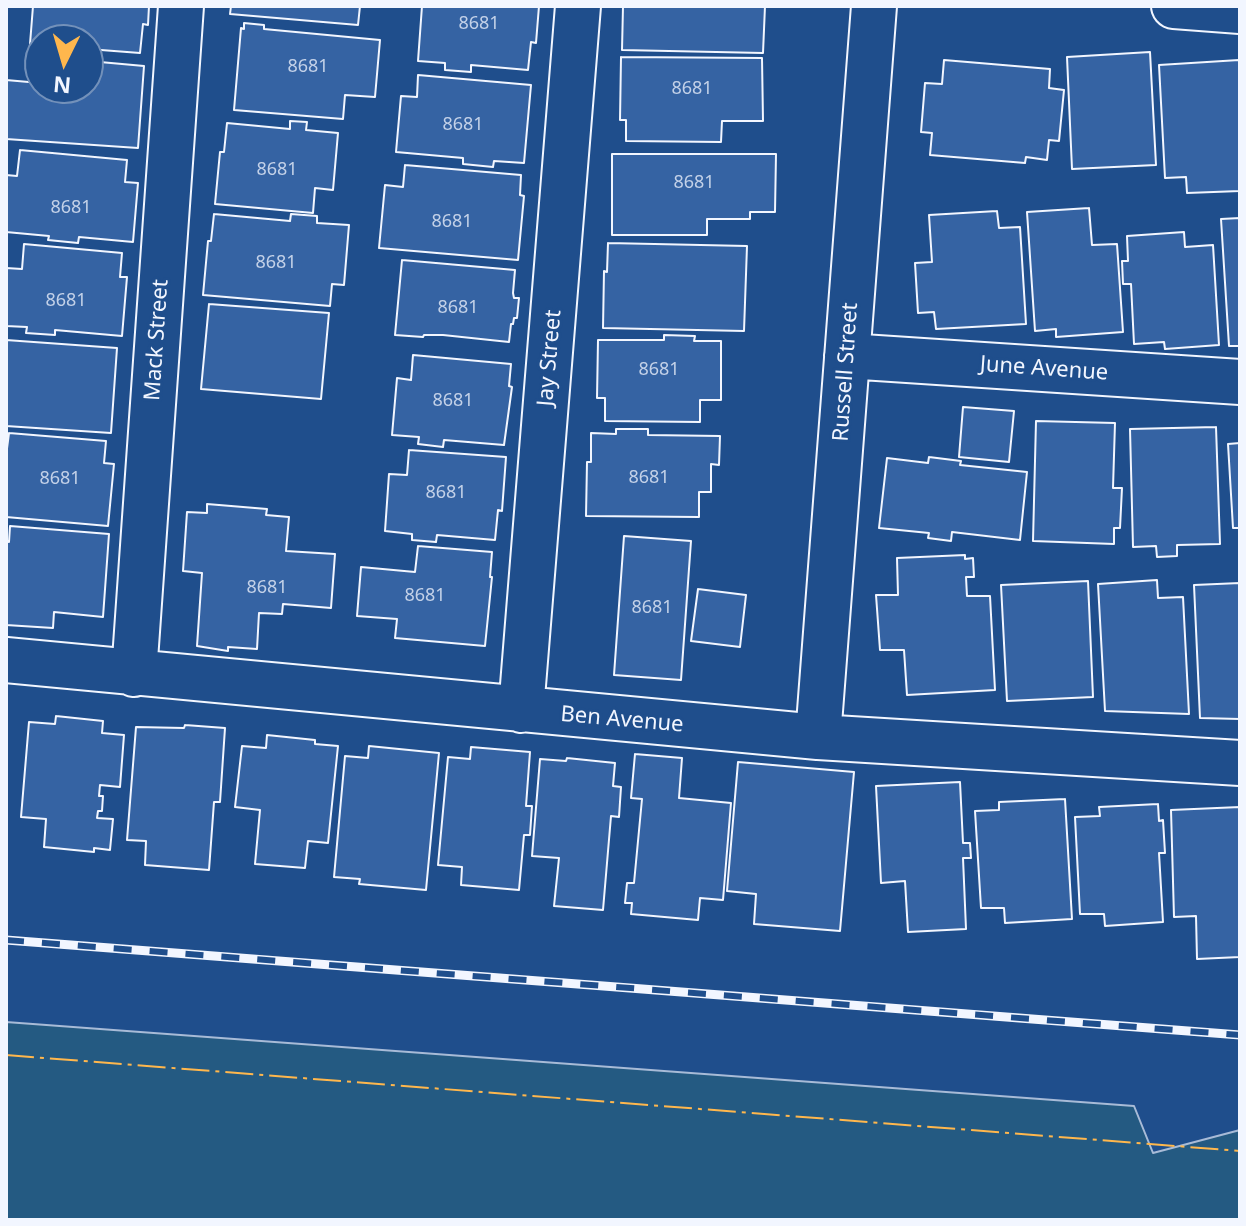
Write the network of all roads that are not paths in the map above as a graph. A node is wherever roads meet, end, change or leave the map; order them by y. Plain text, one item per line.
1 (181, 6) edge
2 (578, 6) edge
3 (874, 6) edge
4 (1174, 6) edge
5 (1240, 11) edge
6 (847, 356) junction
7 (1240, 382) edge
8 (6, 660) edge
9 (134, 674) junction
10 (521, 710) junction
11 (818, 737) junction
12 (1240, 763) edge

1 - 9 street, Mack Street
2 - 10 street, Jay Street
3 - 6 street, Russell Street
4 - 5 street
6 - 7 street, June Avenue
6 - 11 street, Russell Street
8 - 9 street, Ben Avenue
9 - 10 street, Ben Avenue
10 - 11 street, Ben Avenue
11 - 12 street, Ben Avenue

